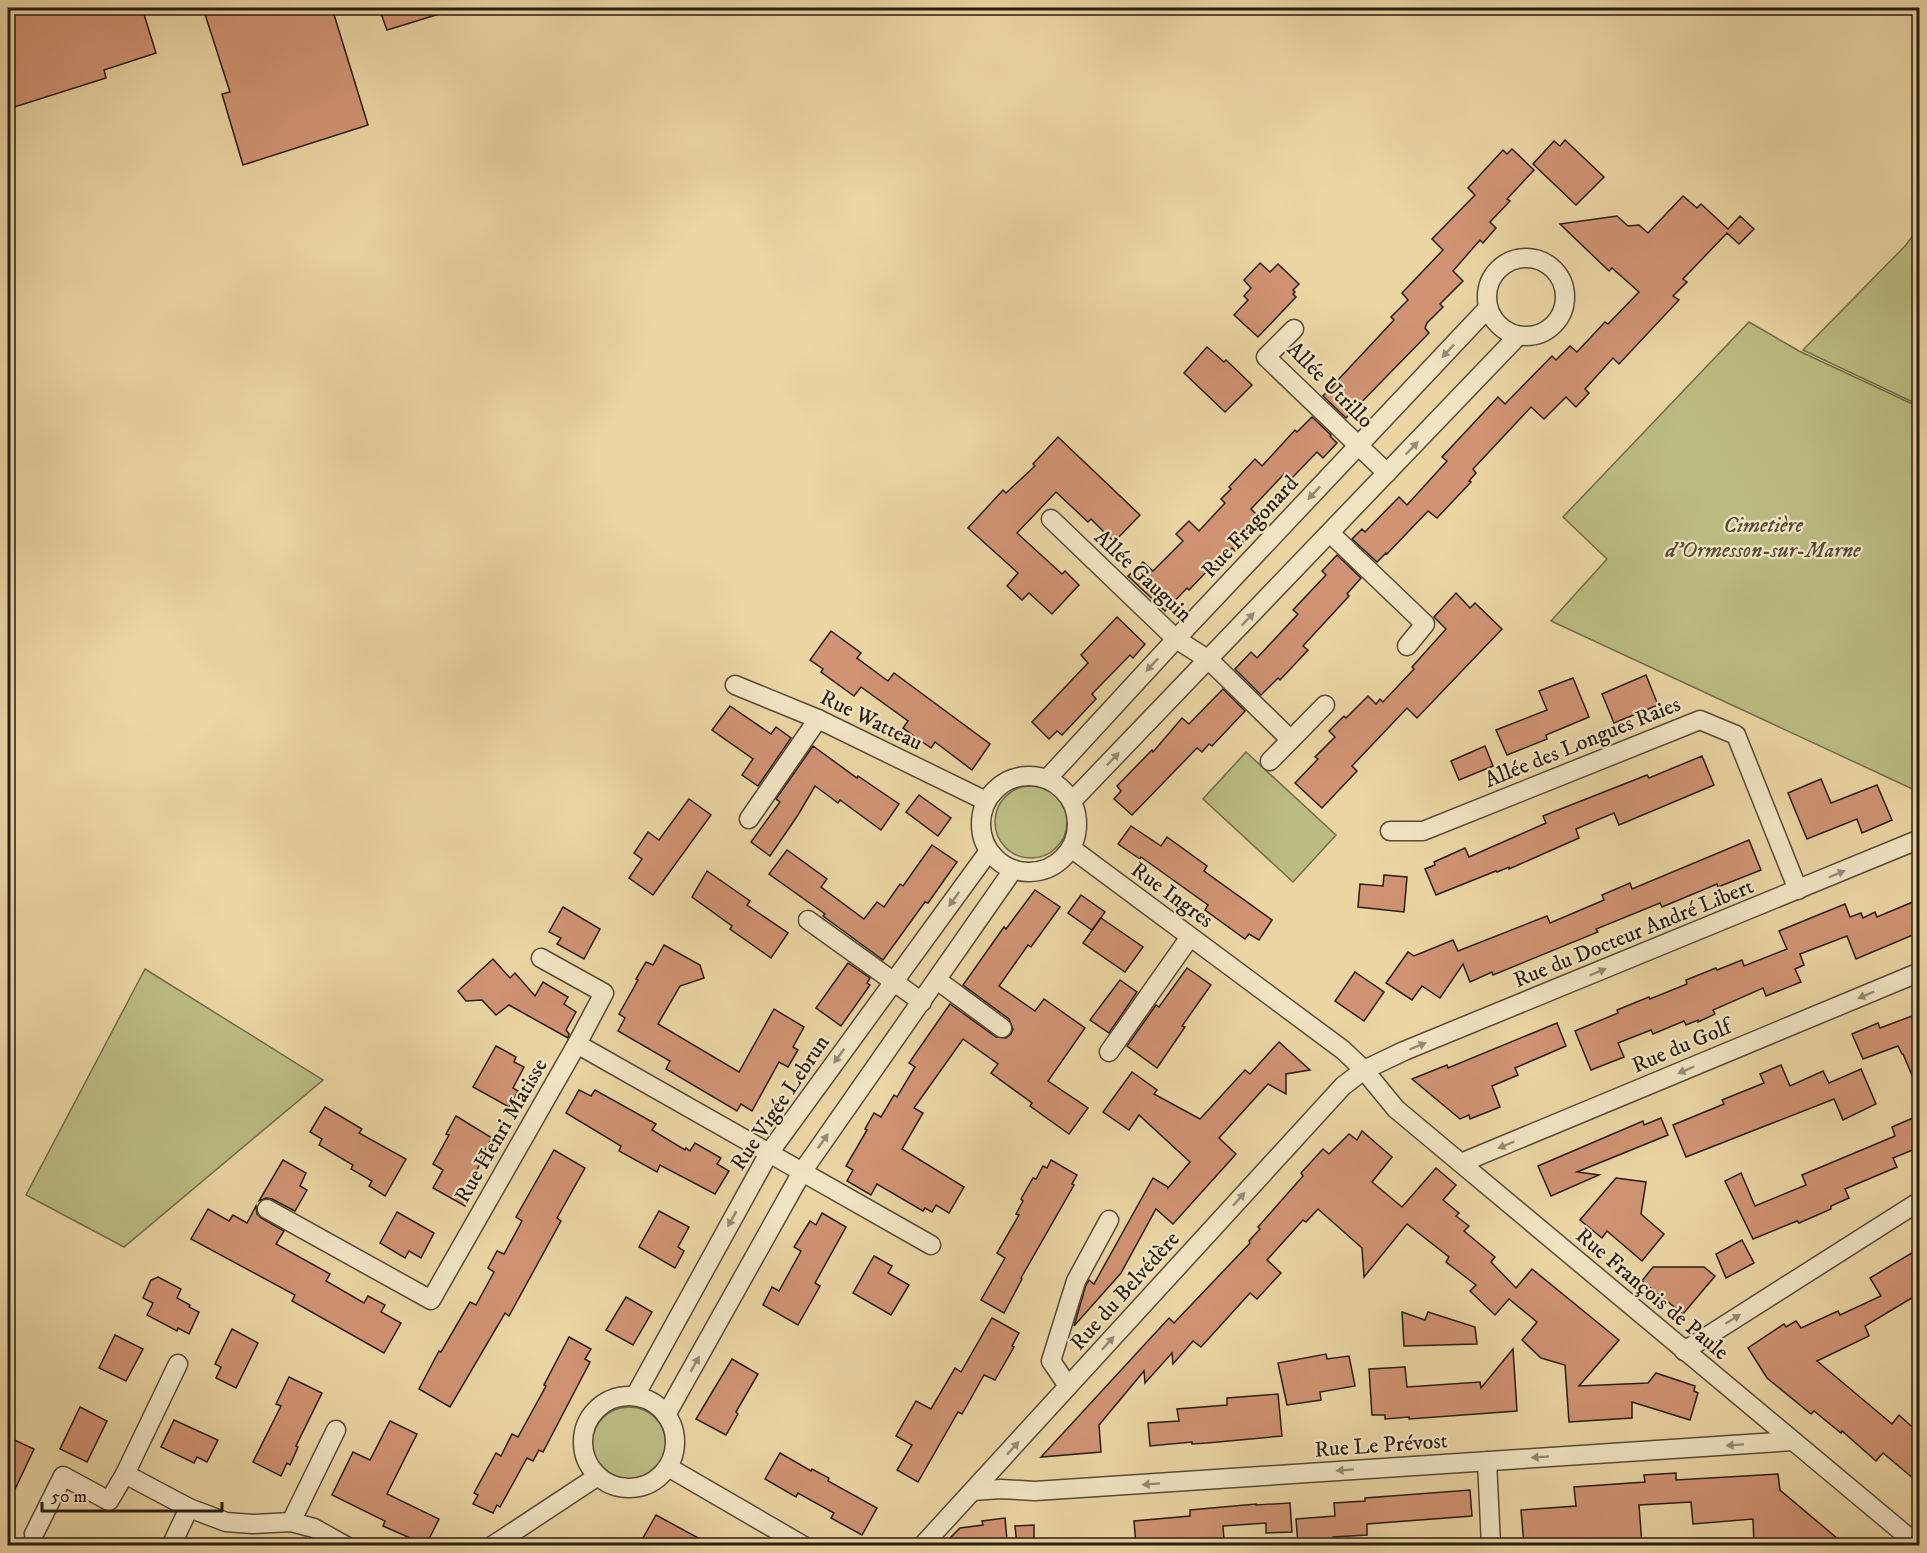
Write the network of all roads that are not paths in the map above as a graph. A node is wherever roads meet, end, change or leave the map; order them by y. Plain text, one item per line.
1 (1488, 308) junction
2 (1293, 329) dead end
3 (1518, 336) junction
4 (1359, 446) junction
5 (1387, 473) junction
6 (1051, 519) dead end
7 (1330, 533) junction
8 (1176, 639) junction
9 (1407, 646) dead end
10 (1209, 660) junction
11 (735, 685) dead end
12 (1325, 705) dead end
13 (818, 719) junction
14 (1291, 740) junction
15 (1270, 760) dead end
16 (1047, 779) junction
17 (986, 801) junction
18 (1072, 801) junction
19 (749, 819) dead end
20 (1390, 831) dead end
21 (1920, 839) edge
22 (1071, 848) junction
23 (989, 851) junction
24 (1013, 870) junction
25 (1798, 890) junction
26 (808, 920) dead end
27 (1190, 937) junction
28 (541, 958) dead end
29 (1920, 972) edge
30 (937, 980) junction
31 (894, 981) junction
32 (922, 1002) junction
33 (1002, 1028) dead end
34 (577, 1044) junction
35 (1109, 1052) dead end
36 (1364, 1070) junction
37 (769, 1153) junction
38 (1461, 1163) junction
39 (802, 1172) junction
40 (1920, 1201) edge
41 (267, 1209) dead end
42 (1109, 1220) dead end
43 (931, 1245) dead end
44 (1684, 1351) junction
45 (178, 1364) dead end
46 (1068, 1386) junction
47 (635, 1396) junction
48 (666, 1415) junction
49 (336, 1430) dead end
50 (1793, 1441) junction
51 (1487, 1461) junction
52 (668, 1467) junction
53 (125, 1474) junction
54 (597, 1476) junction
55 (973, 1491) junction
56 (189, 1508) junction
57 (291, 1522) junction
58 (34, 1534) dead end
59 (171, 1545) edge
60 (346, 1545) edge
61 (492, 1545) edge
62 (804, 1545) edge
63 (922, 1545) edge
64 (1491, 1545) edge
65 (1919, 1545) edge

1 - 3 street
1 - 3 street
1 -> 4 street, Rue Fragonard
2 - 4 street, Allée Utrillo
5 -> 3 street
4 - 5 street, Allée Utrillo
4 -> 8 street, Rue Fragonard
5 - 7 street
6 - 8 street, Allée Gauguin
7 - 9 street
10 -> 7 street
8 - 10 street, Allée Gauguin
8 -> 16 street, Rue Fragonard
10 - 14 street, Allée Gauguin
18 -> 10 street
11 - 13 street, Rue Watteau
12 - 14 street
13 - 17 street, Rue Watteau
13 - 19 street
14 - 15 street
16 - 17 street
16 - 18 street
17 - 23 street
18 - 22 street
20 - 25 street, Allée des Longues Raies
25 -> 21 street, Rue du Docteur André Libert
22 - 24 street
22 - 27 street, Rue Ingres
23 - 24 street
23 -> 31 street, Rue Vigée Lebrun
24 - 30 street
36 -> 25 street, Rue du Docteur André Libert
26 - 31 street
27 - 35 street
27 - 36 street, Rue Ingres
28 - 34 street
29 -> 38 street, Rue du Golf
30 - 32 street
30 - 33 street
31 - 32 street
31 -> 37 street, Rue Vigée Lebrun
39 -> 32 street
34 - 37 street, Rue Henri Matisse
34 - 41 street, Rue Henri Matisse
36 - 38 street, Rue François de Paule
46 -> 36 street, Rue du Belvédère
37 - 39 street, Rue Henri Matisse
37 -> 47 street, Rue Vigée Lebrun
38 - 44 street, Rue François de Paule
39 - 43 street, Rue Henri Matisse
48 -> 39 street
44 -> 40 street
42 - 46 street
44 - 50 street, Rue François de Paule
45 - 53 street
55 -> 46 street, Rue du Belvédère
47 - 48 street
47 - 54 street
48 - 52 street
49 - 57 street
50 -> 51 street, Rue Le Prévost
50 - 65 street, Rue François de Paule
51 -> 55 street, Rue Le Prévost
51 - 64 street
52 - 54 street
52 - 62 street
53 - 56 street
53 - 58 street
54 - 61 street
55 - 63 street, Rue du Belvédère
56 - 57 street
56 - 59 street
57 - 60 street

